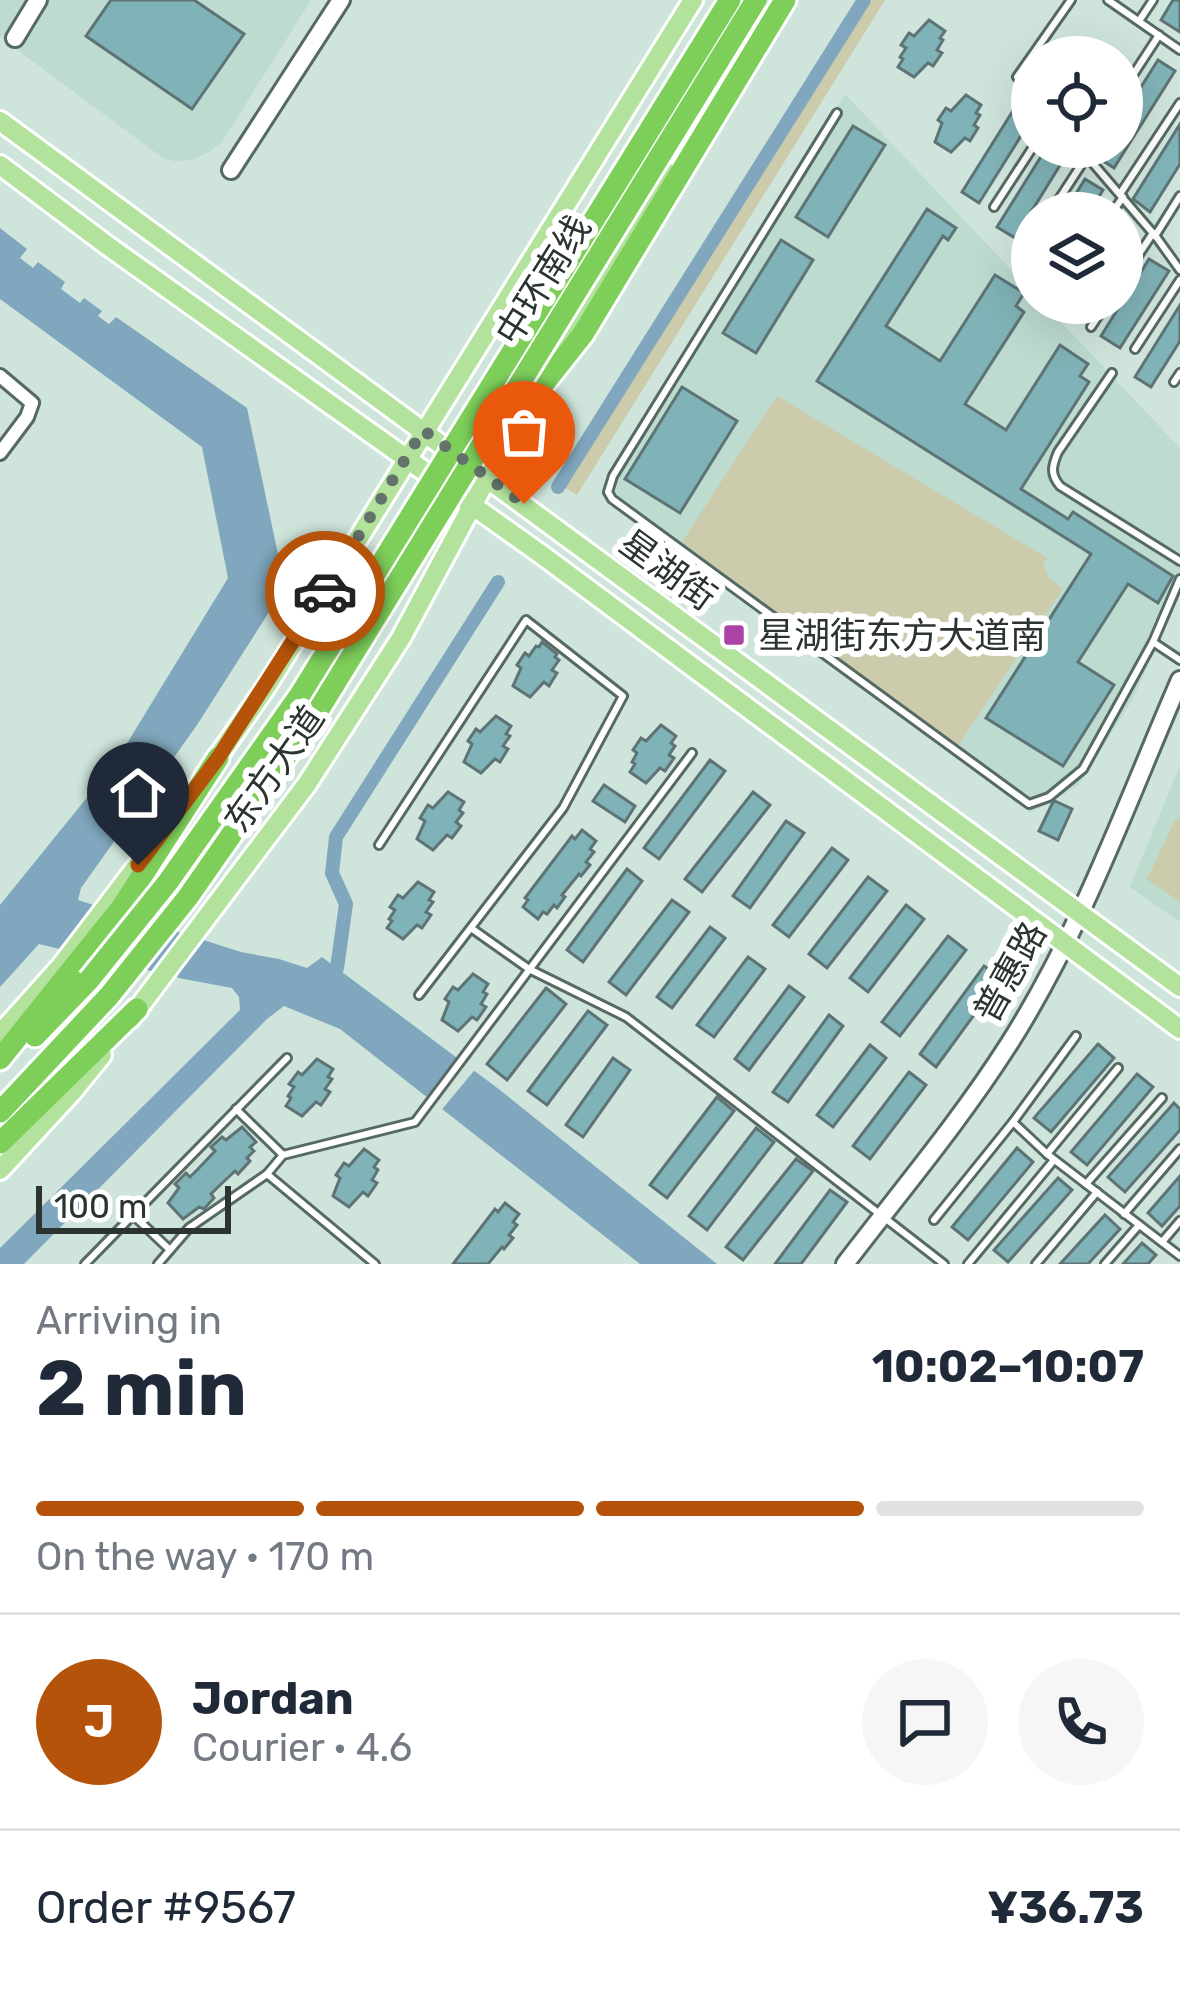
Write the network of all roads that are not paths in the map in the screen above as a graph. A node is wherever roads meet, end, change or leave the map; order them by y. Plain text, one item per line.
1 (38, 0) edge
2 (340, 0) edge
3 (693, 0) edge
4 (730, 0) edge
5 (756, 0) edge
6 (774, 0) edge
7 (785, 0) edge
8 (1071, 0) edge
9 (1108, 0) edge
10 (1153, 0) edge
11 (1139, 21) junction
12 (1159, 35) junction
13 (1045, 36) edge
14 (15, 38) dead end
15 (1180, 50) edge
16 (1143, 60) edge
17 (1180, 103) edge
18 (837, 113) dead end
19 (0, 121) edge
20 (0, 165) edge
21 (1019, 168) edge
22 (1099, 168) edge
23 (231, 170) dead end
24 (1119, 192) edge
25 (1124, 192) edge
26 (1180, 196) edge
27 (994, 207) dead end
28 (1143, 221) edge
29 (1154, 234) junction
30 (1143, 250) edge
31 (1180, 270) edge
32 (1180, 280) edge
33 (1093, 324) edge
34 (1091, 327) dead end
35 (1135, 349) dead end
36 (1112, 373) dead end
37 (1180, 374) edge
38 (0, 376) edge
39 (1174, 382) dead end
40 (523, 410) junction
41 (423, 430) junction
42 (0, 453) edge
43 (407, 458) junction
44 (487, 477) junction
45 (473, 508) junction
46 (1180, 561) edge
47 (1180, 579) edge
48 (1153, 642) junction
49 (1180, 660) edge
50 (1180, 680) edge
51 (692, 753) dead end
52 (218, 758) junction
53 (379, 845) dead end
54 (1078, 915) junction
55 (471, 928) junction
56 (1064, 944) junction
57 (529, 969) junction
58 (1180, 987) edge
59 (419, 994) dead end
60 (137, 1009) junction
61 (1180, 1029) edge
62 (0, 1034) edge
63 (1076, 1036) dead end
64 (287, 1058) dead end
65 (0, 1059) edge
66 (1118, 1069) dead end
67 (0, 1071) edge
68 (1162, 1098) dead end
69 (236, 1109) junction
70 (0, 1112) edge
71 (1013, 1122) junction
72 (0, 1143) edge
73 (1180, 1150) edge
74 (283, 1155) junction
75 (1051, 1157) junction
76 (0, 1170) edge
77 (267, 1174) junction
78 (1086, 1184) junction
79 (1097, 1192) junction
80 (134, 1214) junction
81 (1124, 1214) junction
82 (883, 1215) junction
83 (934, 1220) dead end
84 (1180, 1221) edge
85 (1139, 1225) junction
86 (1162, 1242) junction
87 (170, 1250) junction
88 (1179, 1255) edge
89 (939, 1263) edge
90 (85, 1264) edge
91 (158, 1264) edge
92 (375, 1264) edge
93 (845, 1264) edge
94 (968, 1264) edge
95 (1036, 1264) edge
96 (1105, 1264) edge
97 (1169, 1264) edge

1 - 14 main road
2 - 23 main road
3 - 41 main road, 东方大道
4 - 67 highway, 中环南线, bridge
5 - 70 highway, 中环南线, bridge
6 - 40 main road, 东方大道
7 - 40 highway
8 - 13 lane
9 - 11 lane
10 - 11 lane
11 - 12 lane
12 - 15 lane
12 - 16 lane
17 - 25 lane
18 - 48 lane
19 - 41 main road, 星湖街
20 - 43 main road, 星湖街
21 - 27 lane
22 - 24 lane
26 - 29 lane
28 - 29 lane
29 - 30 lane
29 - 31 lane
32 - 35 lane
33 - 34 lane
36 - 46 lane
37 - 39 lane
38 - 42 street
40 - 44 main road, 东方大道
41 - 43 main road, 东方大道
41 - 44 main road, 星湖街
43 - 45 main road, 星湖街
43 - 52 main road, 东方大道
44 - 45 main road, 东方大道
44 - 54 main road, 星湖街
45 - 56 main road, 星湖街
45 - 60 main road, 东方大道
47 - 48 lane
48 - 49 lane
50 - 54 main road, 普惠路
51 - 57 lane
52 - 62 main road, 东方大道
52 - 65 highway
53 - 55 lane
54 - 56 main road, 普惠路
54 - 58 main road, 星湖街
55 - 57 lane
55 - 59 lane
56 - 61 main road, 星湖街
56 - 82 main road, 普惠路
57 - 74 lane
57 - 82 lane
60 - 72 highway
60 - 76 main road, 东方大道
63 - 71 lane
64 - 69 lane
66 - 75 lane
68 - 78 lane
69 - 74 lane
69 - 80 lane
71 - 75 lane
71 - 83 lane
73 - 81 lane
74 - 77 lane
75 - 78 lane
75 - 94 lane
77 - 87 lane
77 - 92 lane
78 - 79 lane
79 - 81 lane
79 - 95 lane
80 - 87 lane
80 - 90 lane
81 - 85 lane
82 - 89 lane
82 - 93 main road, 普惠路
84 - 86 lane
85 - 86 lane
85 - 96 lane
86 - 88 lane
87 - 91 lane
88 - 97 lane

